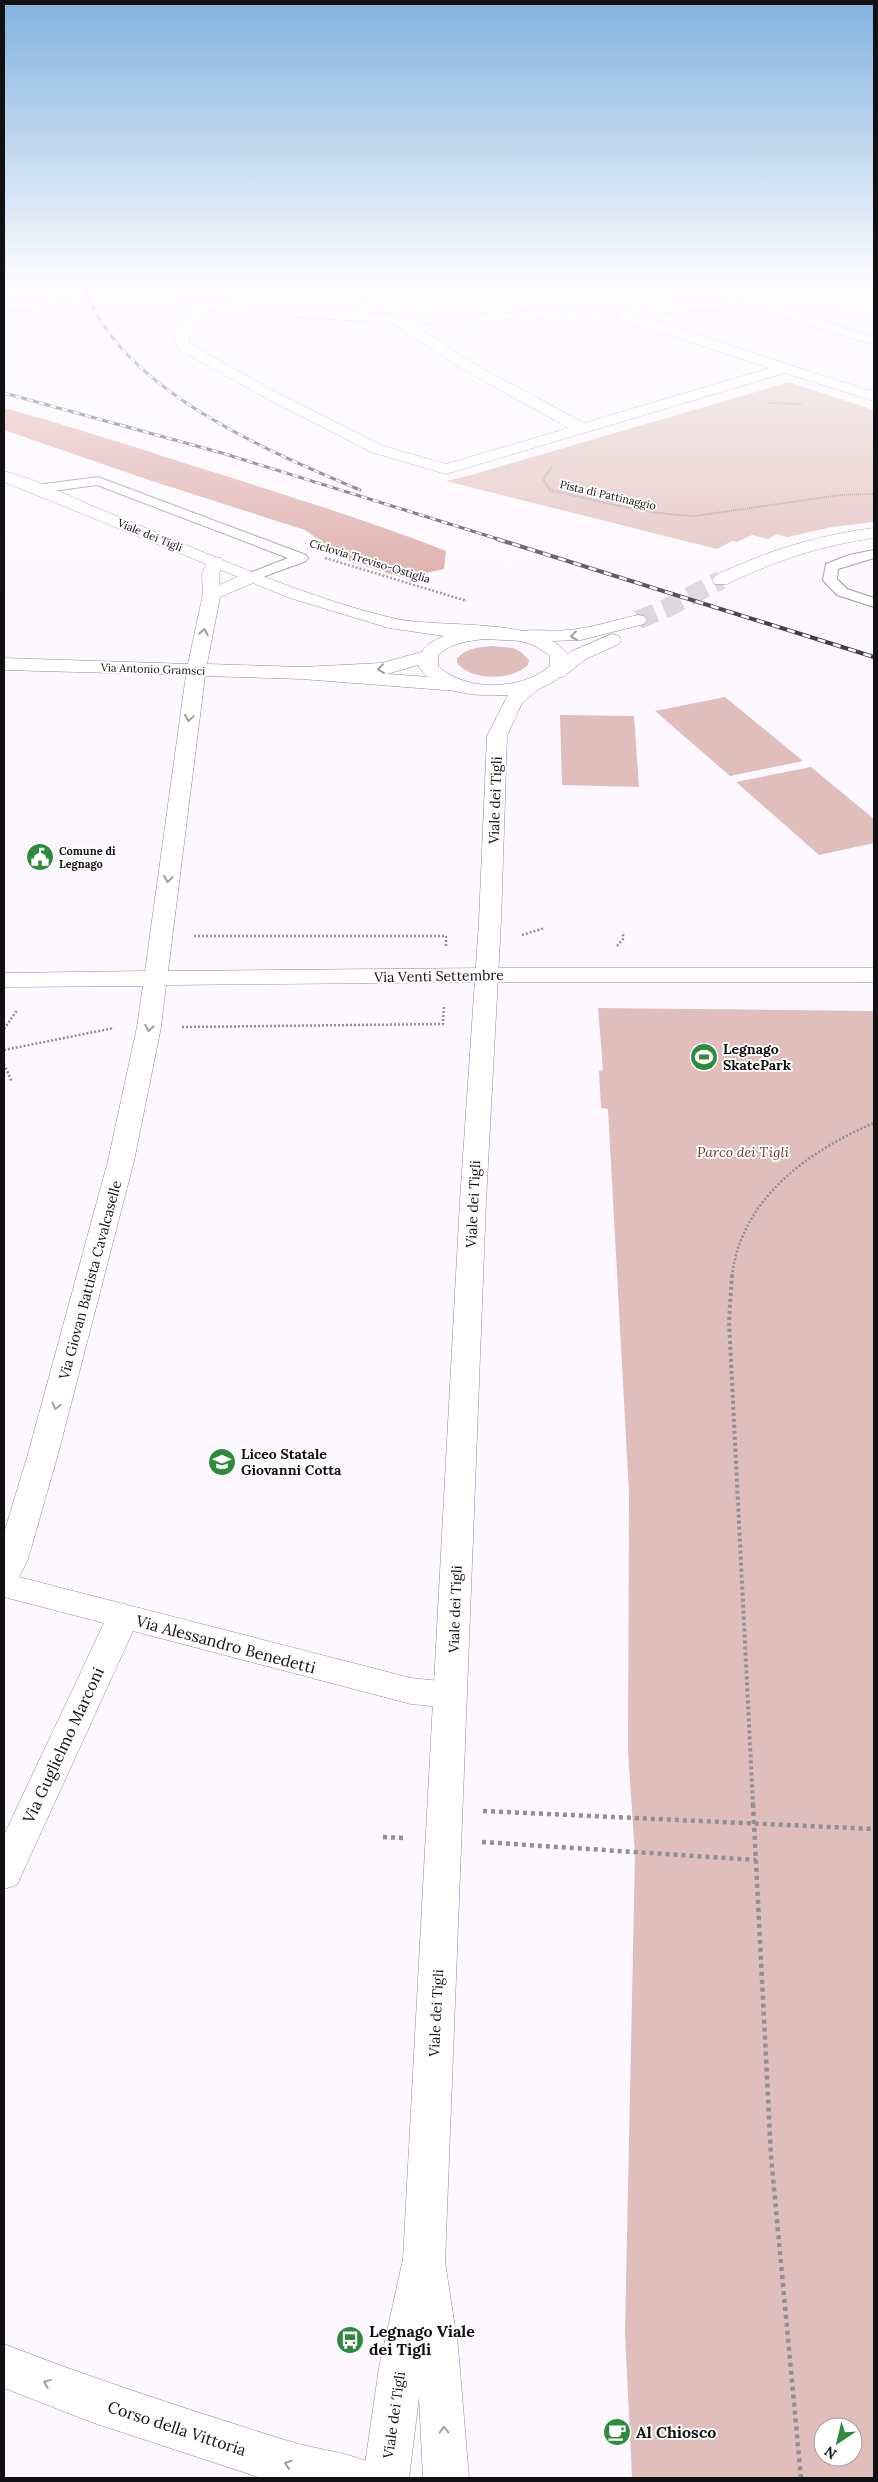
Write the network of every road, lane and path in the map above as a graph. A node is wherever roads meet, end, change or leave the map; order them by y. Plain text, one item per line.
1 (288, 404) edge
2 (537, 404) edge
3 (667, 404) edge
4 (802, 404) edge
5 (810, 404) dead end
6 (583, 429) junction
7 (558, 465) dead end
8 (4, 476) edge
9 (36, 489) junction
10 (874, 494) edge
11 (874, 533) edge
12 (874, 554) edge
13 (319, 555) dead end
14 (215, 562) junction
15 (252, 577) junction
16 (721, 580) tunnel mouth
17 (212, 594) junction
18 (296, 594) junction
19 (475, 603) dead end
20 (874, 603) edge
21 (484, 634) junction
22 (523, 636) junction
23 (428, 655) junction
24 (4, 664) edge
25 (196, 670) junction
26 (302, 672) junction
27 (556, 673) junction
28 (532, 685) junction
29 (461, 686) junction
30 (497, 736) junction
31 (545, 928) dead end
32 (521, 935) dead end
33 (160, 936) junction
34 (446, 936) dead end
35 (486, 975) junction
36 (874, 975) edge
37 (154, 979) junction
38 (4, 980) edge
39 (444, 1004) dead end
40 (18, 1008) dead end
41 (177, 1027) dead end
42 (115, 1028) dead end
43 (4, 1029) edge
44 (4, 1050) edge
45 (4, 1064) edge
46 (12, 1082) dead end
47 (874, 1123) edge
48 (4, 1575) edge
49 (4, 1585) edge
50 (123, 1617) junction
51 (450, 1695) junction
52 (500, 1812) dead end
53 (754, 1824) junction
54 (874, 1829) edge
55 (383, 1837) dead end
56 (444, 1840) junction
57 (756, 1860) junction
58 (4, 1874) edge
59 (424, 2259) junction
60 (4, 2366) edge
61 (353, 2478) edge
62 (386, 2478) edge
63 (446, 2478) edge
64 (801, 2478) edge

1 - 6 street
2 - 6 street
3 - 6 street
4 - 5 path
7 - 10 path, Pista di Pattinaggio
8 - 9 street, Viale dei Tigli
9 - 14 street, Viale dei Tigli
9 - 15 lane
11 - 16 street
12 - 20 lane
13 - 19 path, Ciclovia Treviso-Ostiglia
14 - 15 street, Viale dei Tigli
14 - 17 street, Via Giovan Battista Cavalcaselle
15 - 17 street
15 - 18 street, Viale dei Tigli
25 -> 17 street, Via Giovan Battista Cavalcaselle
18 - 21 street, Viale dei Tigli
18 - 23 street, Viale dei Tigli
21 - 22 street, Viale dei Tigli
21 - 23 street, Viale dei Tigli
22 - 27 street, Viale dei Tigli
27 -> 22 street
23 -> 26 street, Via Antonio Gramsci
23 - 29 street, Viale dei Tigli
24 - 25 street, Via Antonio Gramsci
25 - 26 street, Via Antonio Gramsci
25 -> 33 street, Via Giovan Battista Cavalcaselle
26 - 29 street, Via Antonio Gramsci
27 - 28 street, Viale dei Tigli
28 - 29 street, Viale dei Tigli
28 - 30 street, Viale dei Tigli
29 - 30 street, Viale dei Tigli
30 - 35 street, Viale dei Tigli
31 - 32 path
33 - 34 path
33 - 37 street, Via Giovan Battista Cavalcaselle
35 - 36 street, Via Venti Settembre
35 - 37 street, Via Venti Settembre
35 - 51 street, Viale dei Tigli
37 - 38 street, Via Venti Settembre
37 -> 48 street, Via Giovan Battista Cavalcaselle
39 - 41 path
40 - 43 path
42 - 44 path
45 - 46 path
47 - 53 path
49 - 50 street, Via Alessandro Benedetti
50 - 51 street, Via Alessandro Benedetti
50 - 58 street, Via Guglielmo Marconi
51 - 56 street, Viale dei Tigli
52 - 53 path
53 - 54 path
53 - 57 path
55 - 56 path
56 - 57 path
56 - 59 street, Viale dei Tigli
57 - 64 path
59 - 62 street, Viale dei Tigli
63 -> 59 street
61 -> 60 street, Corso della Vittoria

